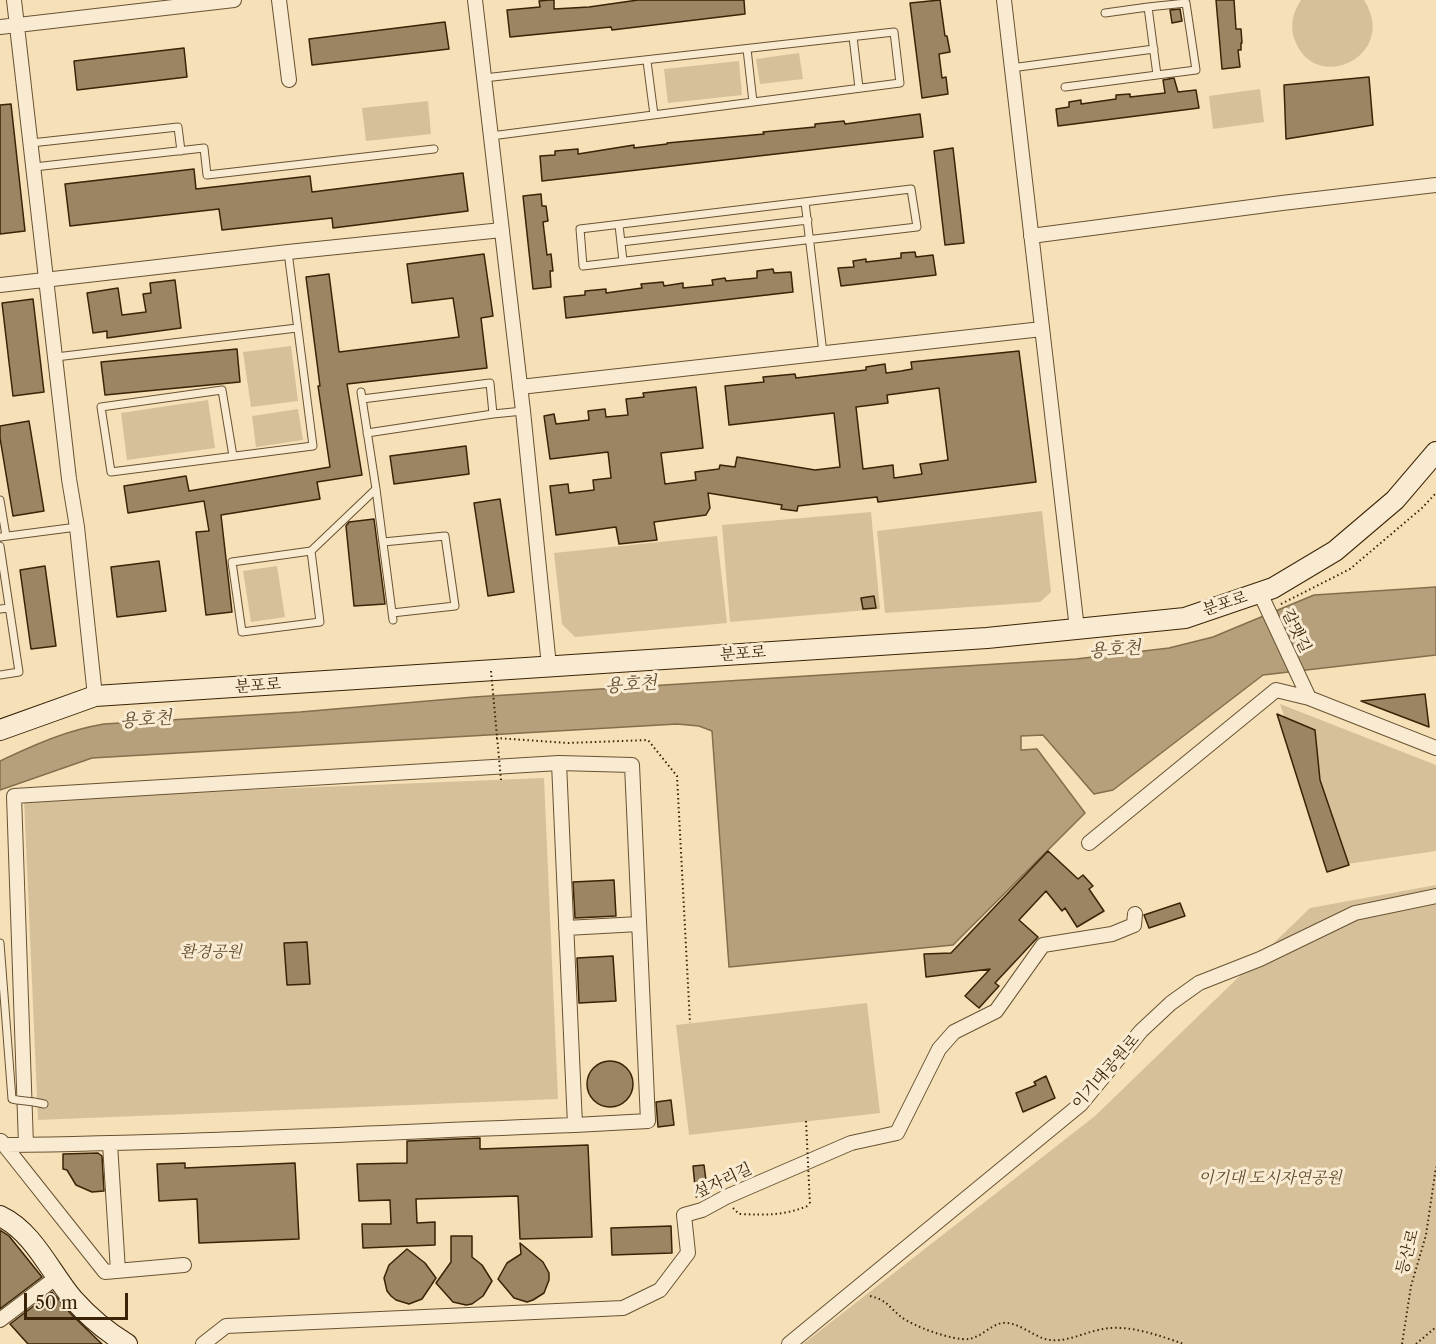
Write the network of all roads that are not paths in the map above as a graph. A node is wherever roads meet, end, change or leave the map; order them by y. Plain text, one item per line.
1 (14, 0) edge
2 (234, 0) edge
3 (279, 0) edge
4 (475, 0) edge
5 (1004, 0) edge
6 (188, 3) edge
7 (1148, 7) junction
8 (1105, 13) dead end
9 (17, 25) junction
10 (0, 27) edge
11 (853, 37) junction
12 (747, 49) junction
13 (1154, 49) junction
14 (647, 61) junction
15 (1011, 68) junction
16 (1157, 75) junction
17 (484, 78) junction
18 (289, 80) dead end
19 (1065, 87) dead end
20 (859, 88) junction
21 (753, 102) junction
22 (654, 115) junction
23 (491, 136) junction
24 (31, 143) junction
25 (434, 149) dead end
26 (181, 151) junction
27 (34, 167) junction
28 (1436, 184) edge
29 (805, 202) junction
30 (807, 220) junction
31 (619, 225) junction
32 (502, 230) junction
33 (1031, 236) junction
34 (810, 239) junction
35 (621, 242) junction
36 (288, 252) junction
37 (623, 261) junction
38 (47, 280) junction
39 (0, 285) edge
40 (297, 328) junction
41 (1042, 329) junction
42 (823, 353) junction
43 (56, 357) junction
44 (520, 387) junction
45 (523, 411) junction
46 (493, 414) junction
47 (367, 433) junction
48 (1436, 452) edge
49 (233, 456) junction
50 (376, 489) junction
51 (0, 500) edge
52 (77, 527) junction
53 (3, 537) edge
54 (383, 542) junction
55 (0, 546) edge
56 (311, 551) junction
57 (1264, 602) junction
58 (9, 608) junction
59 (0, 609) edge
60 (1077, 629) junction
61 (549, 666) junction
62 (0, 675) edge
63 (95, 696) junction
64 (1309, 698) junction
65 (0, 730) edge
66 (1436, 748) edge
67 (559, 764) junction
68 (1089, 843) dead end
69 (1436, 896) edge
70 (1135, 914) dead end
71 (639, 924) junction
72 (566, 928) junction
73 (0, 944) edge
74 (44, 1104) dead end
75 (574, 1125) junction
76 (2, 1142) edge
77 (110, 1144) junction
78 (26, 1145) junction
79 (0, 1216) edge
80 (184, 1265) dead end
81 (118, 1271) junction
82 (57, 1276) junction
83 (0, 1320) edge
84 (127, 1344) edge
85 (203, 1344) edge
86 (789, 1344) edge

1 - 9 street
2 - 6 street
3 - 18 street
4 - 17 street
5 - 15 street
6 - 9 street
7 - 8 lane
7 - 13 lane
7 - 16 lane
9 - 10 street
9 - 24 street
11 - 12 lane
11 - 20 lane
11 - 20 lane
12 - 14 lane
12 - 21 lane
13 - 15 lane
13 - 16 lane
14 - 17 lane
14 - 22 lane
15 - 33 street
16 - 19 lane
17 - 23 street
20 - 21 lane
21 - 22 lane
22 - 23 lane
23 - 32 street
24 - 26 lane
24 - 27 street
25 - 26 lane
26 - 27 lane
27 - 38 street
28 - 33 street
29 - 30 lane
29 - 31 lane
29 - 34 lane
30 - 34 lane
30 - 35 lane
31 - 35 lane
31 - 37 lane
32 - 36 street
32 - 44 street
33 - 41 street
34 - 37 lane
34 - 42 lane
35 - 37 lane
36 - 38 street
36 - 40 lane
38 - 39 street
38 - 43 street
40 - 43 lane
40 - 49 lane
41 - 42 street
41 - 60 street
42 - 44 street
43 - 52 street
44 - 45 street
45 - 46 lane
45 - 61 street
46 - 47 lane
46 - 47 lane
47 - 50 lane
48 - 57 main road, 분포로
49 - 49 lane
50 - 54 lane
50 - 56 lane
51 - 53 lane
52 - 53 lane
52 - 63 street
54 - 54 lane
55 - 58 lane
56 - 56 lane
57 - 60 main road, 분포로
57 - 64 street, 갈맷길
58 - 59 lane
58 - 62 lane
60 - 61 main road, 분포로
61 - 63 main road, 분포로
63 - 65 main road, 분포로
64 - 66 street
64 - 68 street
67 - 71 street
67 - 72 street
67 - 78 street
69 - 86 street, 이기대공원로
70 - 85 street, 섶자리길
71 - 72 street
71 - 75 street
72 - 75 street
73 - 74 lane, bridge
75 - 77 street
76 - 78 street
76 - 81 street
77 - 78 street
77 - 81 street
79 - 82 main road
80 - 81 street
82 - 83 street
82 - 84 main road

